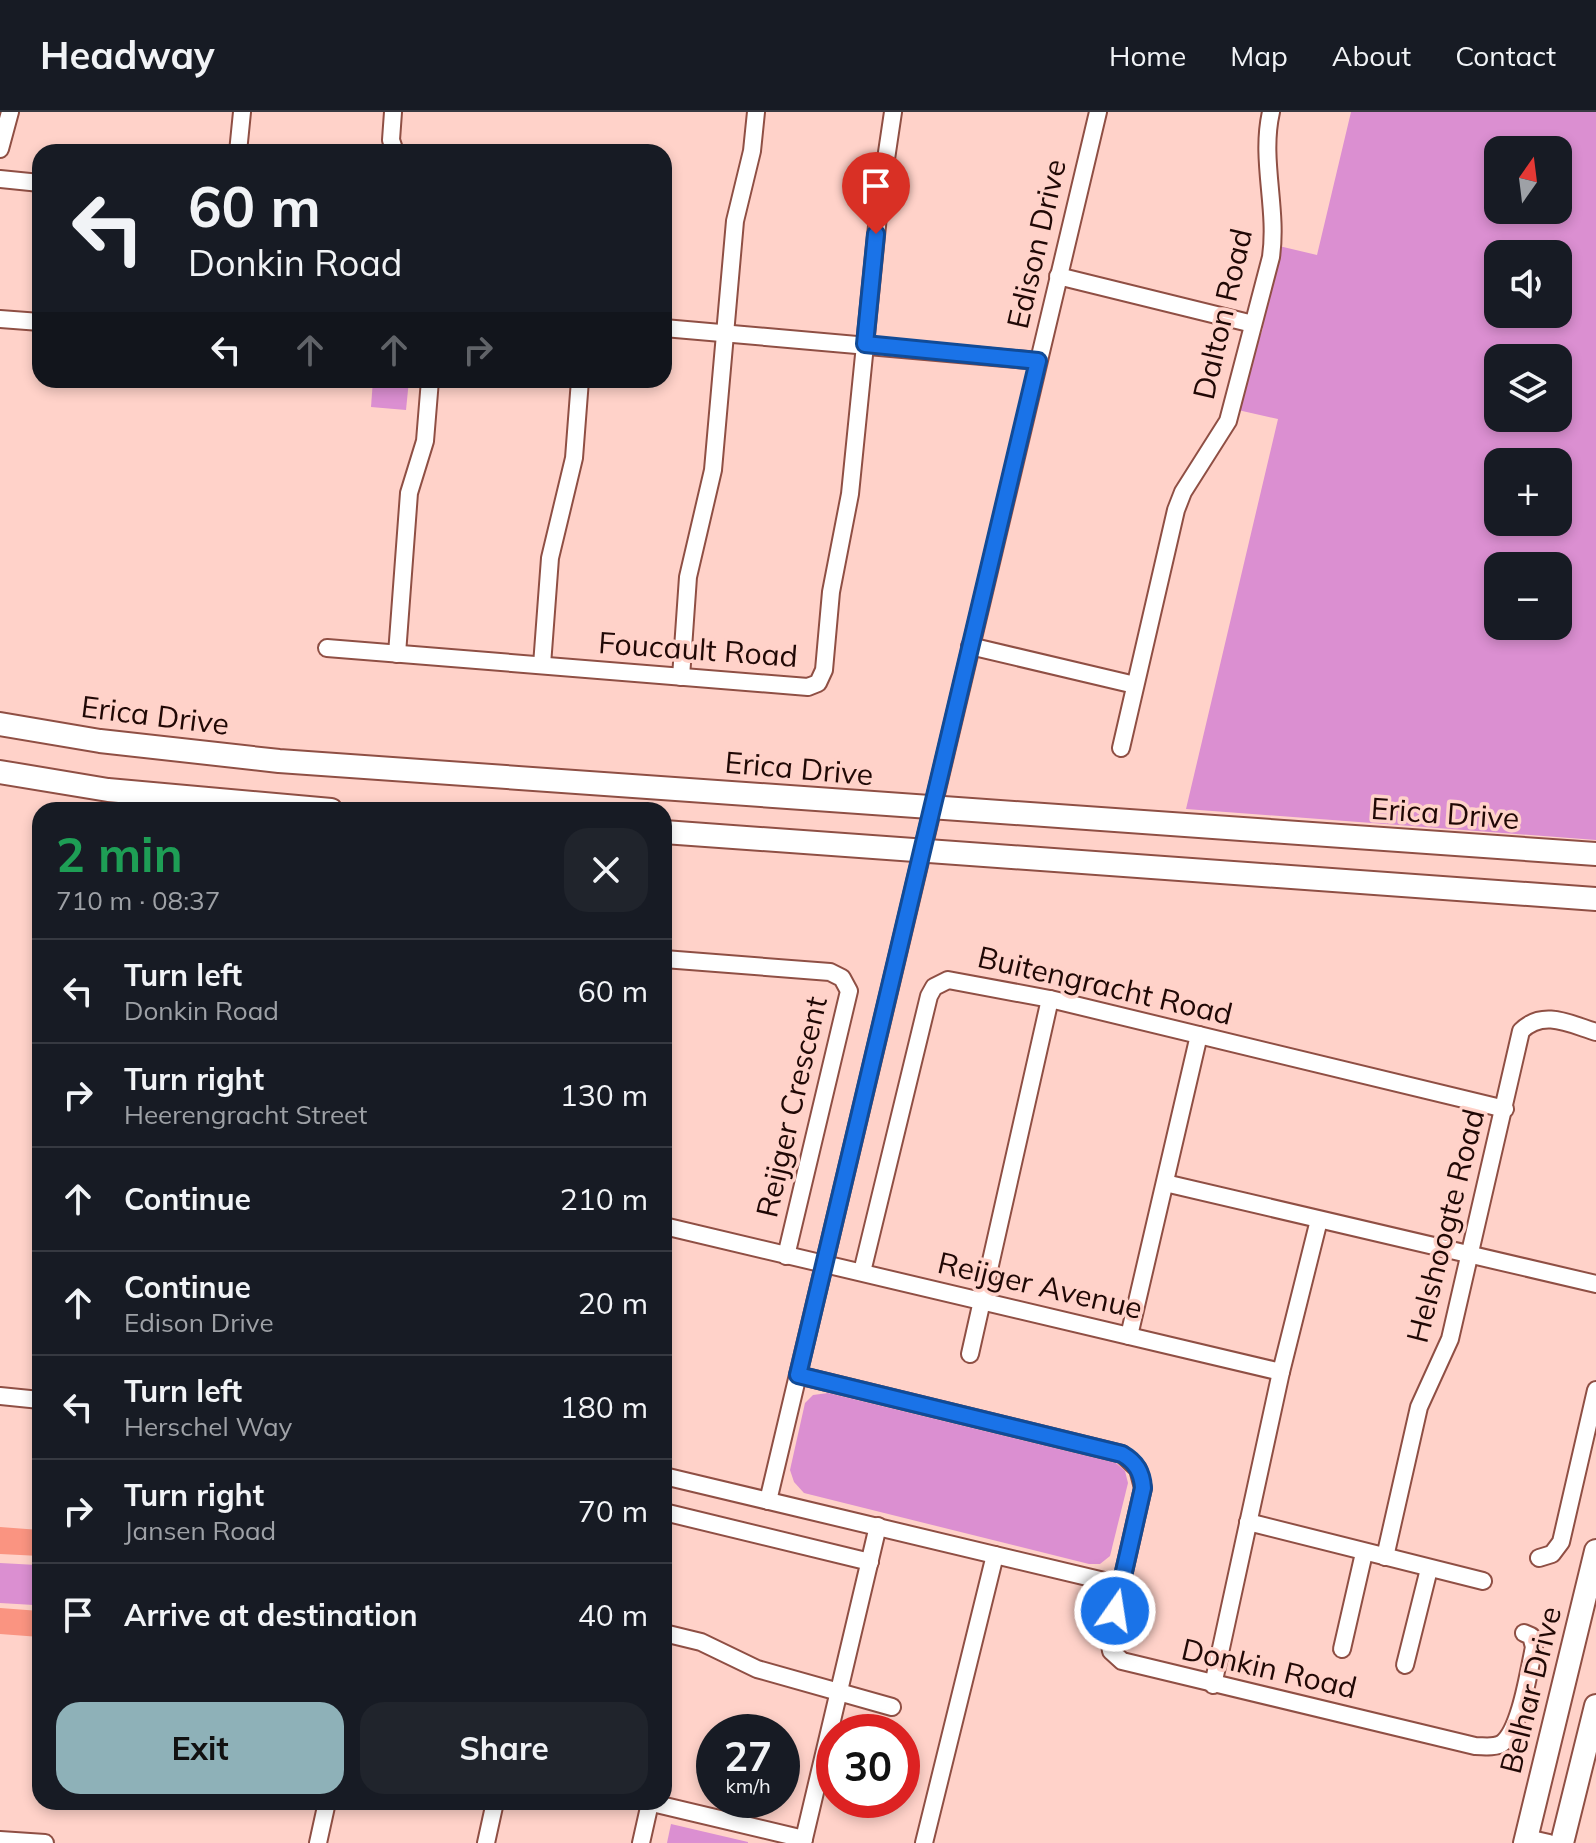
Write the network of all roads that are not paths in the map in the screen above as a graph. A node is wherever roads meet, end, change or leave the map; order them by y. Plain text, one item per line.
1 (10, 112) edge
2 (242, 112) edge
3 (393, 112) edge
4 (756, 112) edge
5 (893, 112) edge
6 (1098, 112) edge
7 (1271, 112) edge
8 (239, 144) edge
9 (392, 144) edge
10 (0, 149) edge
11 (0, 179) edge
12 (32, 182) edge
13 (1058, 276) junction
14 (0, 319) edge
15 (32, 321) edge
16 (1253, 324) junction
17 (672, 329) edge
18 (724, 333) junction
19 (865, 344) junction
20 (1038, 361) junction
21 (429, 388) edge
22 (579, 388) edge
23 (970, 646) junction
24 (327, 648) dead end
25 (397, 654) junction
26 (542, 665) junction
27 (681, 677) junction
28 (1135, 685) junction
29 (0, 724) edge
30 (1121, 748) dead end
31 (0, 772) edge
32 (242, 802) edge
33 (932, 809) junction
34 (672, 832) edge
35 (923, 848) junction
36 (1596, 854) edge
37 (1596, 899) edge
38 (672, 960) edge
39 (1050, 999) junction
40 (1596, 1032) edge
41 (1199, 1035) junction
42 (1505, 1109) junction
43 (1165, 1183) junction
44 (1319, 1220) junction
45 (672, 1228) edge
46 (1469, 1255) junction
47 (786, 1256) junction
48 (824, 1264) junction
49 (862, 1272) junction
50 (1596, 1284) edge
51 (982, 1301) junction
52 (1129, 1336) junction
53 (970, 1354) dead end
54 (1281, 1372) junction
55 (798, 1375) junction
56 (1596, 1390) edge
57 (0, 1396) edge
58 (32, 1399) edge
59 (672, 1478) edge
60 (768, 1501) junction
61 (672, 1514) edge
62 (1248, 1522) junction
63 (878, 1526) junction
64 (1596, 1551) edge
65 (1364, 1553) junction
66 (995, 1555) junction
67 (1385, 1557) junction
68 (1539, 1558) dead end
69 (870, 1562) junction
70 (1429, 1569) junction
71 (1483, 1581) dead end
72 (1121, 1585) junction
73 (1524, 1633) dead end
74 (672, 1635) edge
75 (1342, 1649) dead end
76 (1405, 1665) dead end
77 (1213, 1685) junction
78 (840, 1693) junction
79 (1596, 1706) edge
80 (892, 1707) dead end
81 (672, 1808) edge
82 (325, 1810) edge
83 (493, 1810) edge
84 (647, 1810) edge
85 (0, 1840) edge
86 (1526, 1840) edge
87 (803, 1841) edge
88 (45, 1843) edge
89 (318, 1843) edge
90 (486, 1843) edge
91 (641, 1843) edge
92 (924, 1843) edge
93 (1549, 1843) edge
94 (1562, 1843) edge

1 - 10 street
2 - 8 street
3 - 9 street
4 - 18 street
5 - 19 street
6 - 13 street, Edison Drive
7 - 16 street, Dalton Road
11 - 12 street
13 - 16 street
13 - 20 street, Edison Drive
14 - 15 street
16 - 28 street, Dalton Road
17 - 18 street
18 - 19 street
18 - 27 street
19 - 20 street
19 - 27 street, Foucault Road
20 - 23 street, Edison Drive
21 - 25 street
22 - 26 street
23 - 28 street
23 - 33 street, Edison Drive
24 - 25 street, Foucault Road
25 - 26 street, Foucault Road
26 - 27 street, Foucault Road
28 - 30 street, Dalton Road
29 - 33 main road, Erica Drive
31 - 32 main road
33 - 35 street, Edison Drive
33 - 36 main road, Erica Drive
34 - 35 main road
35 - 37 main road
35 - 48 street, Edison Drive
38 - 47 street, Reijger Crescent
39 - 41 street, Buitengracht Road
39 - 49 street, Buitengracht Road
39 - 51 street
40 - 42 street, Helshoogte Road
41 - 42 street, Buitengracht Road
41 - 43 street
42 - 46 street, Helshoogte Road
43 - 44 street
43 - 52 street
44 - 46 street
44 - 54 street
45 - 47 street, Reijger Crescent
46 - 50 street
46 - 67 street, Helshoogte Road
47 - 48 street, Reijger Avenue
48 - 49 street, Reijger Avenue
48 - 55 street, Edison Drive
49 - 51 street, Reijger Avenue
51 - 52 street, Reijger Avenue
51 - 53 street
52 - 54 street, Reijger Avenue
54 - 62 street
55 - 60 street, Edison Drive
55 - 72 street, Donkin Road
56 - 68 street, Belhar Drive
57 - 58 street
59 - 60 street
60 - 63 street
61 - 69 street
62 - 65 street
62 - 77 street
63 - 66 street
63 - 69 street
64 - 86 main road, Belhar Drive
65 - 67 street
65 - 75 street
66 - 72 street
66 - 92 street
67 - 70 street
69 - 78 street
70 - 71 street
70 - 76 street
72 - 77 street, Donkin Road
73 - 77 street, Donkin Road
74 - 78 street
78 - 80 street
78 - 87 street
79 - 94 main road
81 - 87 street
82 - 89 street
83 - 90 street
84 - 91 street
85 - 88 street
86 - 93 street

